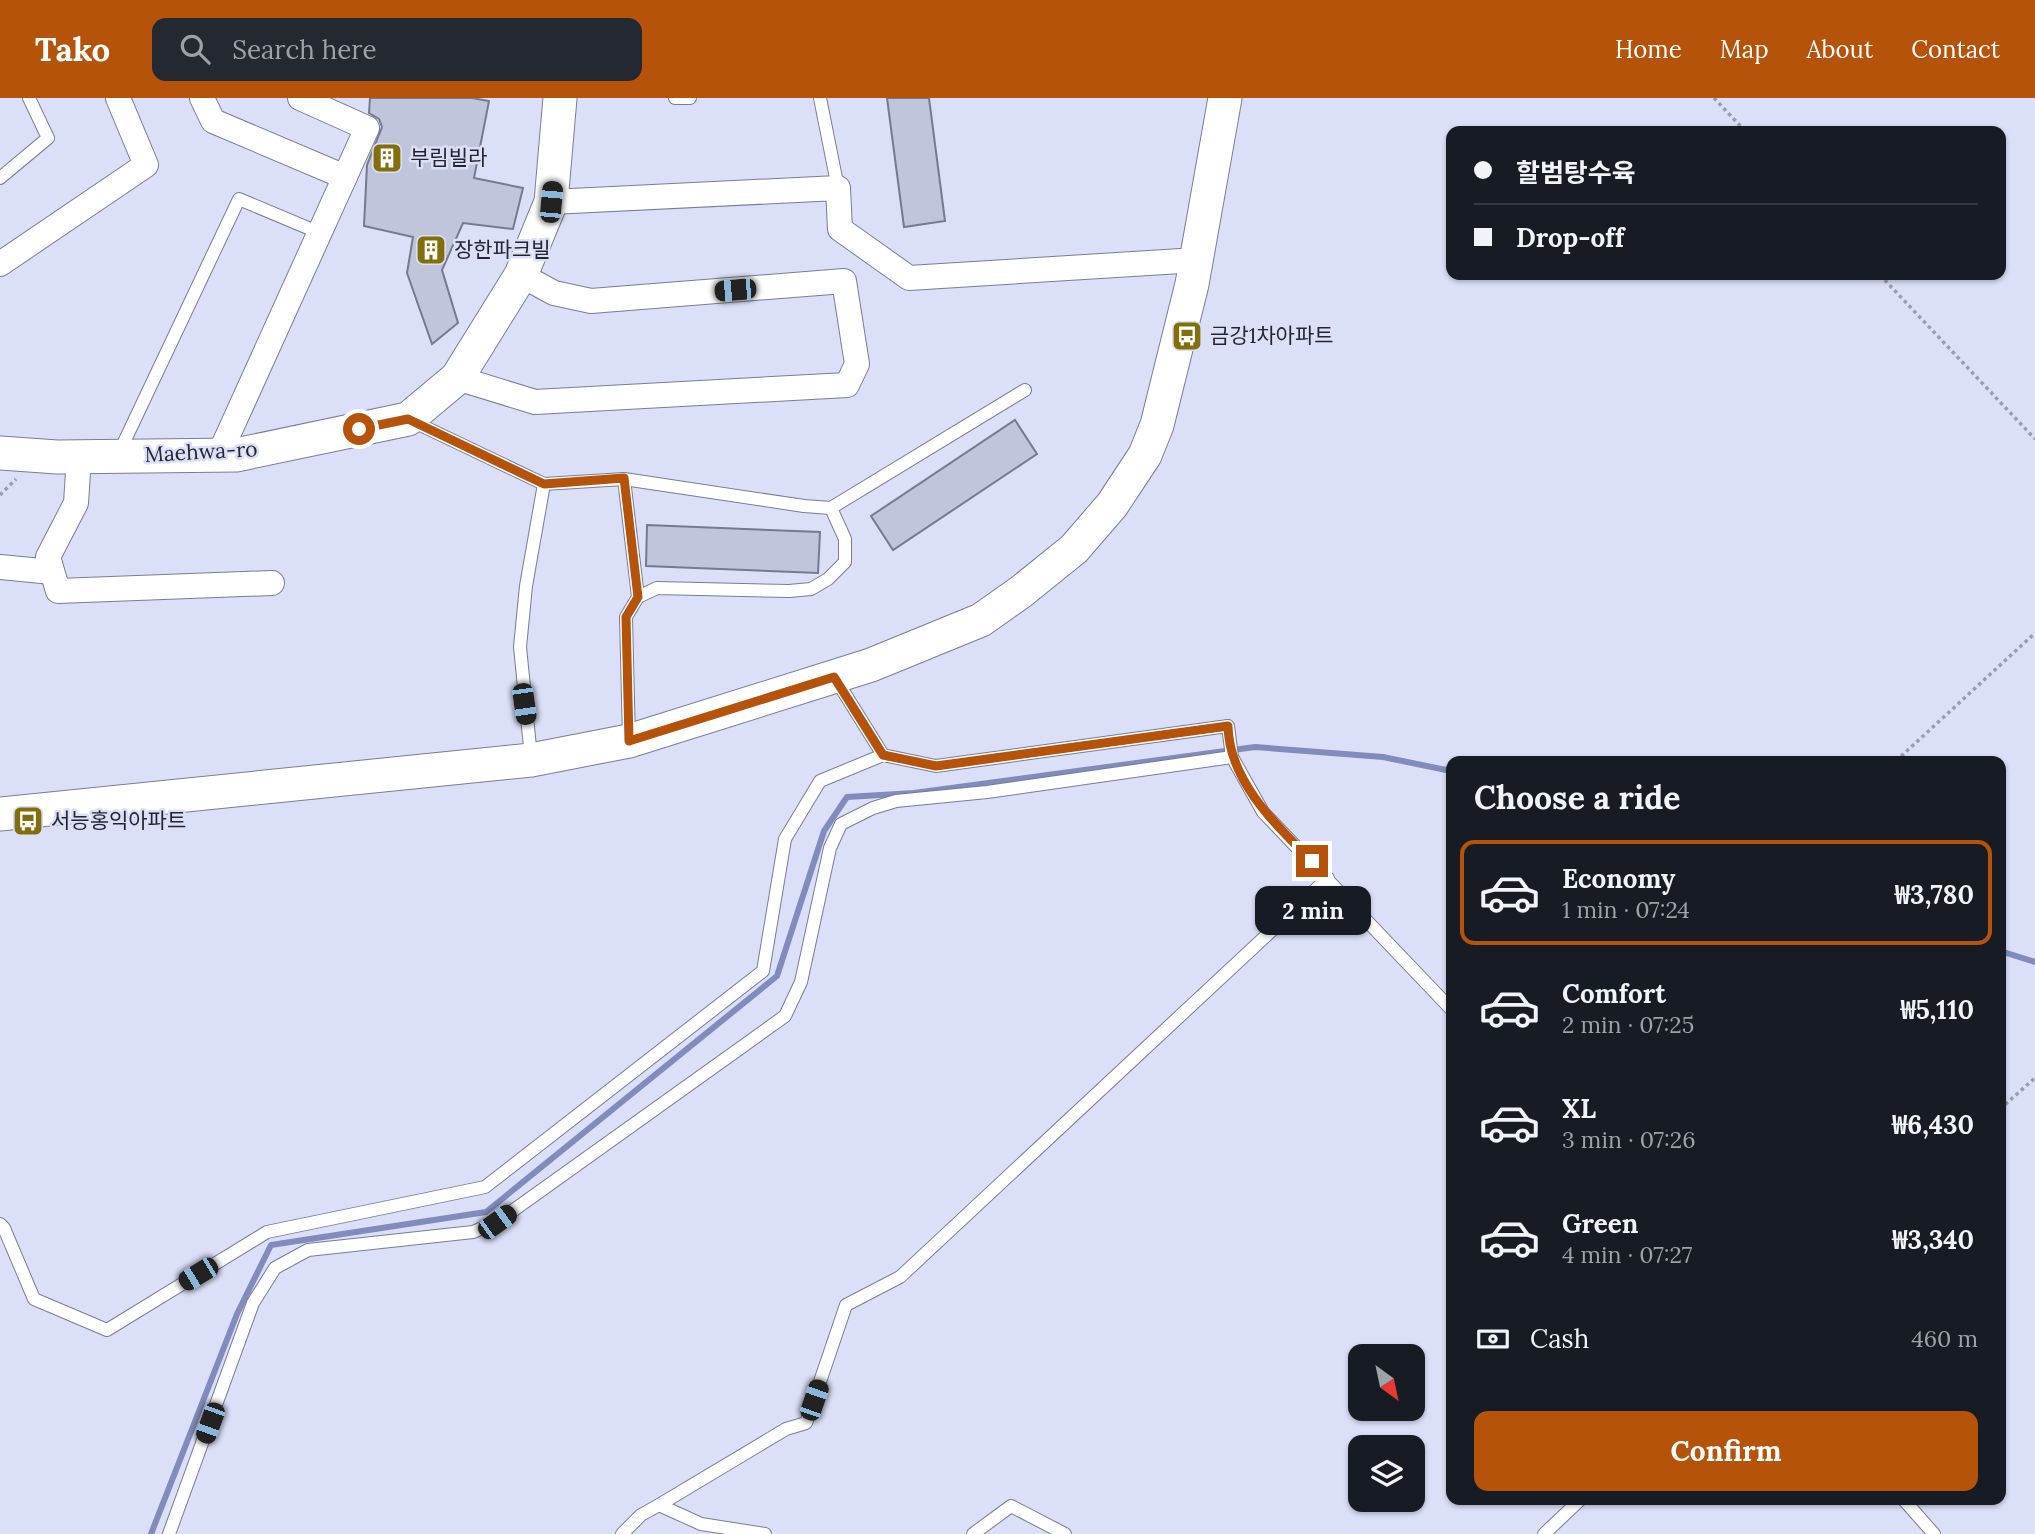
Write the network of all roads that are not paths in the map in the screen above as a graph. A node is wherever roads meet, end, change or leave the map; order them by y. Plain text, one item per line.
1 (29, 98) edge
2 (118, 98) edge
3 (202, 98) edge
4 (300, 98) edge
5 (561, 98) edge
6 (675, 98) edge
7 (690, 98) edge
8 (820, 98) edge
9 (1225, 98) edge
10 (345, 177) junction
11 (0, 178) edge
12 (838, 188) junction
13 (551, 202) junction
14 (320, 233) junction
15 (1197, 260) junction
16 (0, 264) edge
17 (521, 275) junction
18 (457, 378) junction
19 (1025, 390) dead end
20 (408, 419) junction
21 (0, 453) edge
22 (219, 455) junction
23 (117, 456) junction
24 (79, 457) junction
25 (624, 478) junction
26 (544, 484) junction
27 (831, 508) junction
28 (0, 566) edge
29 (52, 572) junction
30 (272, 583) dead end
31 (638, 597) junction
32 (834, 677) junction
33 (629, 741) junction
34 (883, 755) junction
35 (1233, 757) junction
36 (531, 760) junction
37 (0, 814) edge
38 (1328, 878) junction
39 (1446, 1004) edge
40 (0, 1224) edge
41 (659, 1505) junction
42 (1575, 1505) edge
43 (1908, 1505) edge
44 (170, 1534) edge
45 (622, 1534) edge
46 (765, 1534) edge
47 (973, 1534) edge
48 (1065, 1534) edge
49 (1544, 1534) edge
50 (1934, 1534) edge

1 - 11 lane
2 - 16 street
3 - 10 street
4 - 10 street
5 - 13 street, Maehwa-ro
6 - 7 lane
8 - 12 lane
9 - 15 street
10 - 14 street
12 - 13 street
12 - 15 street
13 - 17 street, Maehwa-ro
14 - 22 street
14 - 23 lane
15 - 32 street
17 - 18 street, Maehwa-ro
17 - 18 street
18 - 20 street, Maehwa-ro
19 - 27 lane
20 - 22 street, Maehwa-ro
20 - 26 lane
21 - 24 street, Maehwa-ro
22 - 23 street, Maehwa-ro
23 - 24 street, Maehwa-ro
24 - 29 street
25 - 26 lane
25 - 27 lane
25 - 31 lane
26 - 36 lane
27 - 31 lane
28 - 29 street
29 - 30 street
31 - 33 lane
32 - 33 street
32 - 34 lane
33 - 36 street
34 - 35 lane
34 - 40 lane
35 - 38 lane
35 - 44 lane
36 - 37 street
38 - 39 lane
38 - 41 lane
41 - 45 lane
41 - 46 lane
42 - 49 lane
43 - 50 lane
47 - 48 lane

